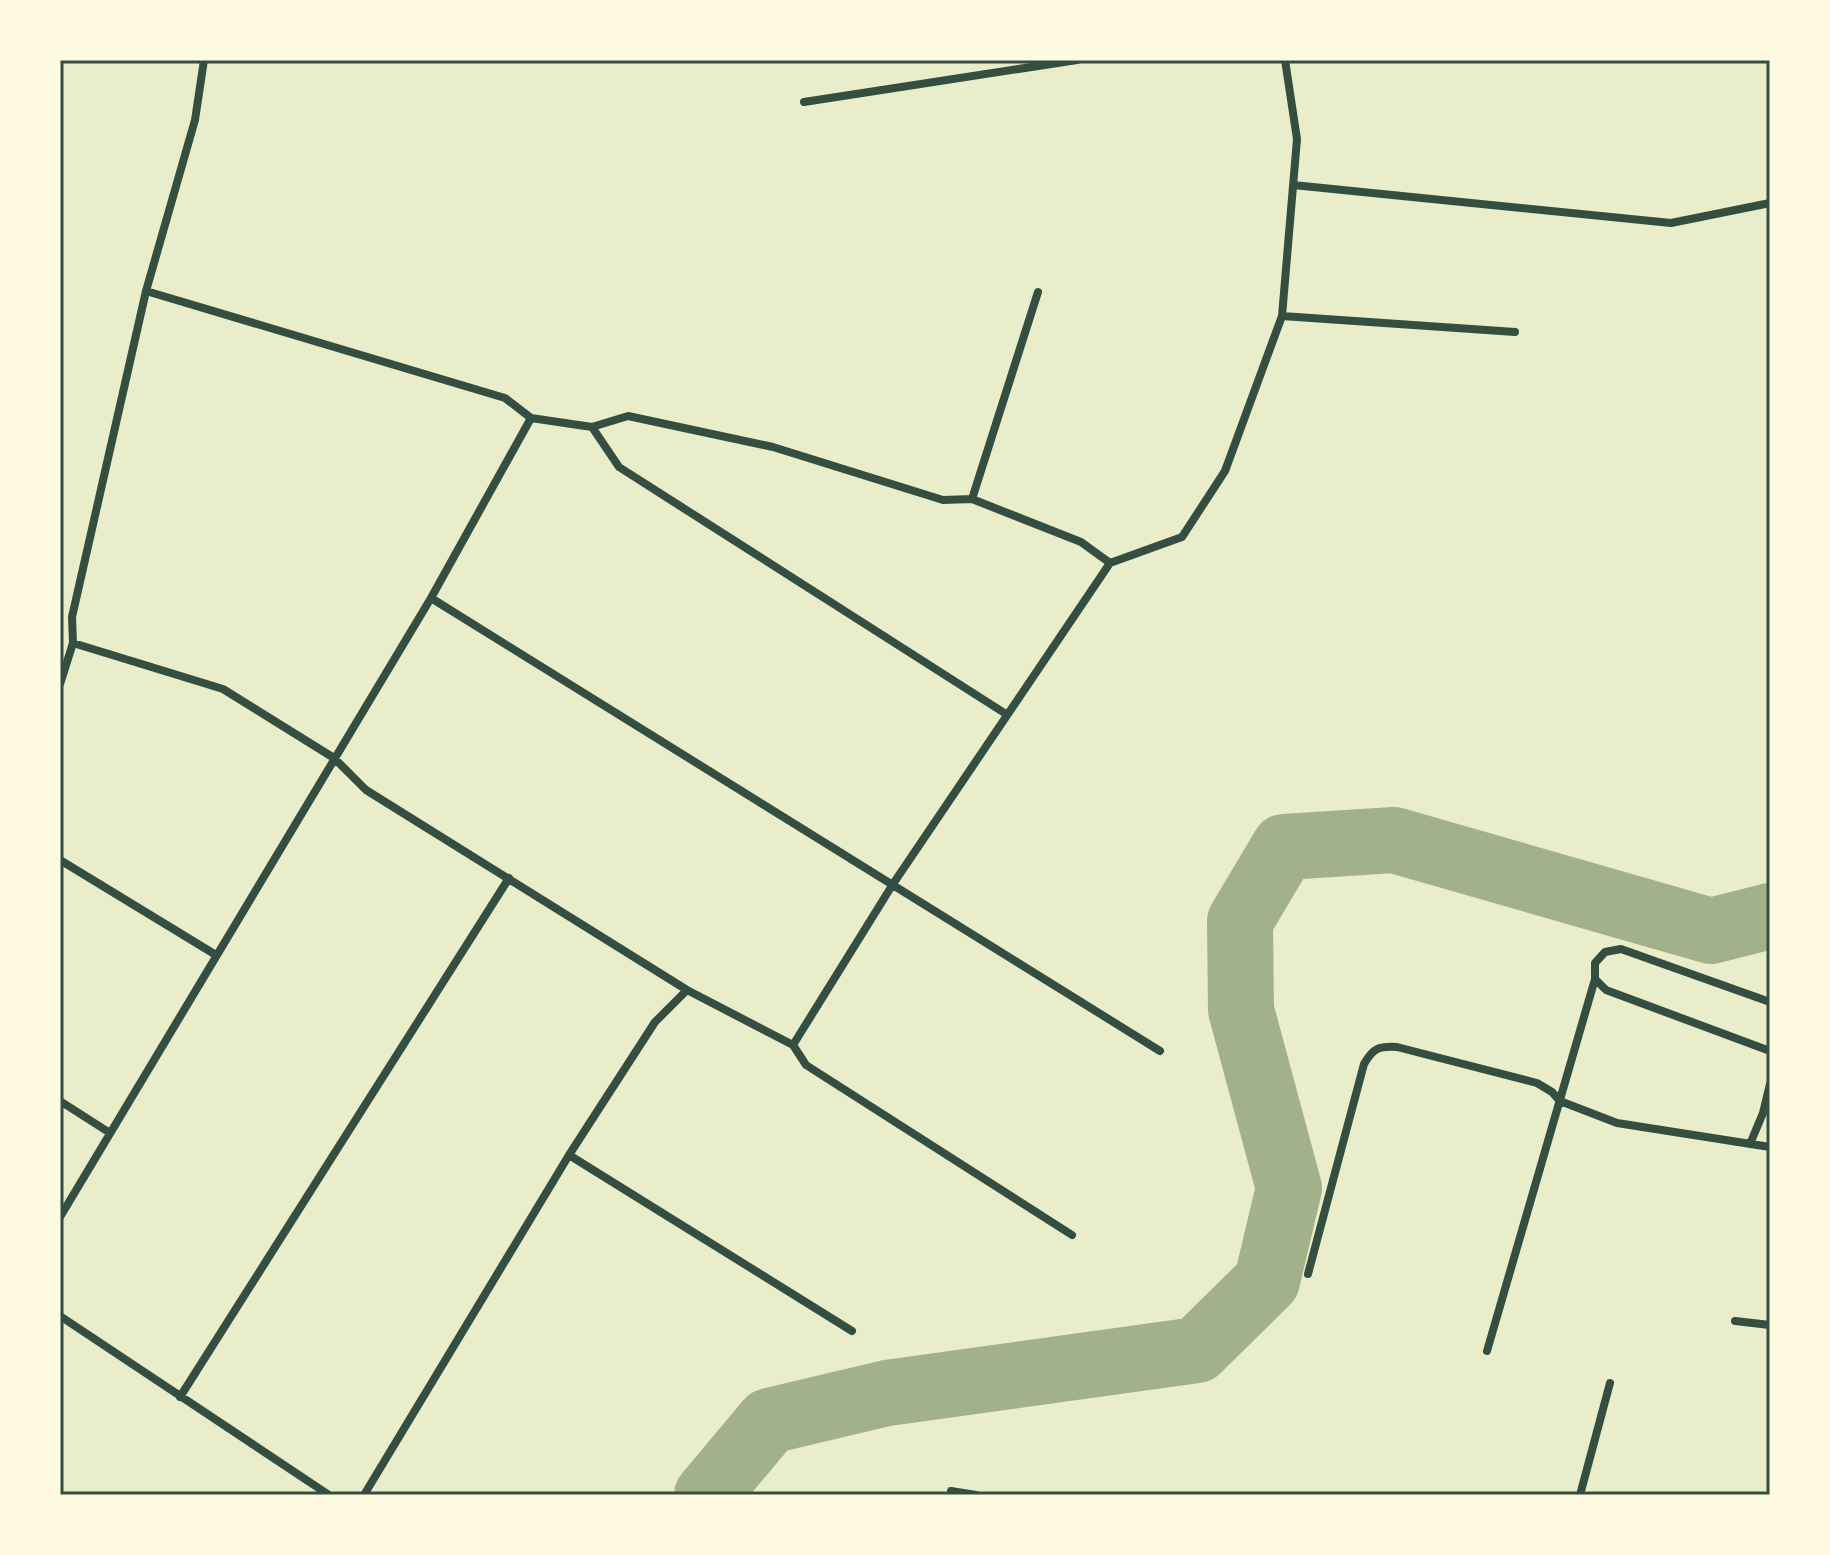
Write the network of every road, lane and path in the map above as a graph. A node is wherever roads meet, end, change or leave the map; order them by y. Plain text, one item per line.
1 (204, 60) edge
2 (1077, 60) edge
3 (1285, 60) edge
4 (1040, 63) edge
5 (804, 102) dead end
6 (1293, 185) junction
7 (1770, 203) edge
8 (146, 291) junction
9 (1038, 292) dead end
10 (1282, 316) junction
11 (1515, 332) dead end
12 (531, 418) junction
13 (592, 427) junction
14 (972, 499) junction
15 (1110, 563) junction
16 (431, 598) junction
17 (73, 643) junction
18 (60, 684) edge
19 (1006, 714) junction
20 (334, 758) junction
21 (60, 860) edge
22 (509, 878) junction
23 (893, 884) junction
24 (216, 955) junction
25 (1595, 979) junction
26 (687, 990) junction
27 (1770, 1002) edge
28 (793, 1045) junction
29 (1160, 1051) dead end
30 (1770, 1051) edge
31 (1770, 1084) edge
32 (60, 1101) edge
33 (1560, 1101) junction
34 (110, 1133) junction
35 (1750, 1144) junction
36 (1770, 1147) edge
37 (569, 1155) junction
38 (60, 1217) edge
39 (1072, 1235) dead end
40 (1308, 1274) dead end
41 (60, 1316) edge
42 (1735, 1321) dead end
43 (1770, 1325) edge
44 (852, 1331) dead end
45 (1487, 1351) dead end
46 (1610, 1383) dead end
47 (180, 1397) junction
48 (951, 1491) dead end
49 (329, 1495) edge
50 (364, 1495) edge
51 (976, 1495) edge
52 (1580, 1495) edge

1 - 8 street
2 - 4 street
3 - 6 street
4 - 5 street
6 - 7 street
6 - 10 street
8 - 12 street
8 - 17 street
9 - 14 street
10 - 11 street
10 - 15 street
12 - 13 street
12 - 16 street
13 - 14 street
13 - 19 street
14 - 15 street
15 - 19 street
16 - 20 street
16 - 23 street
17 - 18 street
17 - 20 street
19 - 23 street
20 - 22 street
20 - 24 street
21 - 24 street
22 - 26 street
22 - 47 street
23 - 28 street
23 - 29 street
24 - 34 street
25 - 27 street
25 - 30 street
25 - 33 street
26 - 28 street
26 - 37 street
28 - 39 street
31 - 35 street
32 - 34 street
33 - 35 street
33 - 40 street
33 - 45 street
34 - 38 street
35 - 36 street
37 - 44 street
37 - 50 street
41 - 47 street
42 - 43 street
46 - 52 street
47 - 49 street
48 - 51 street

